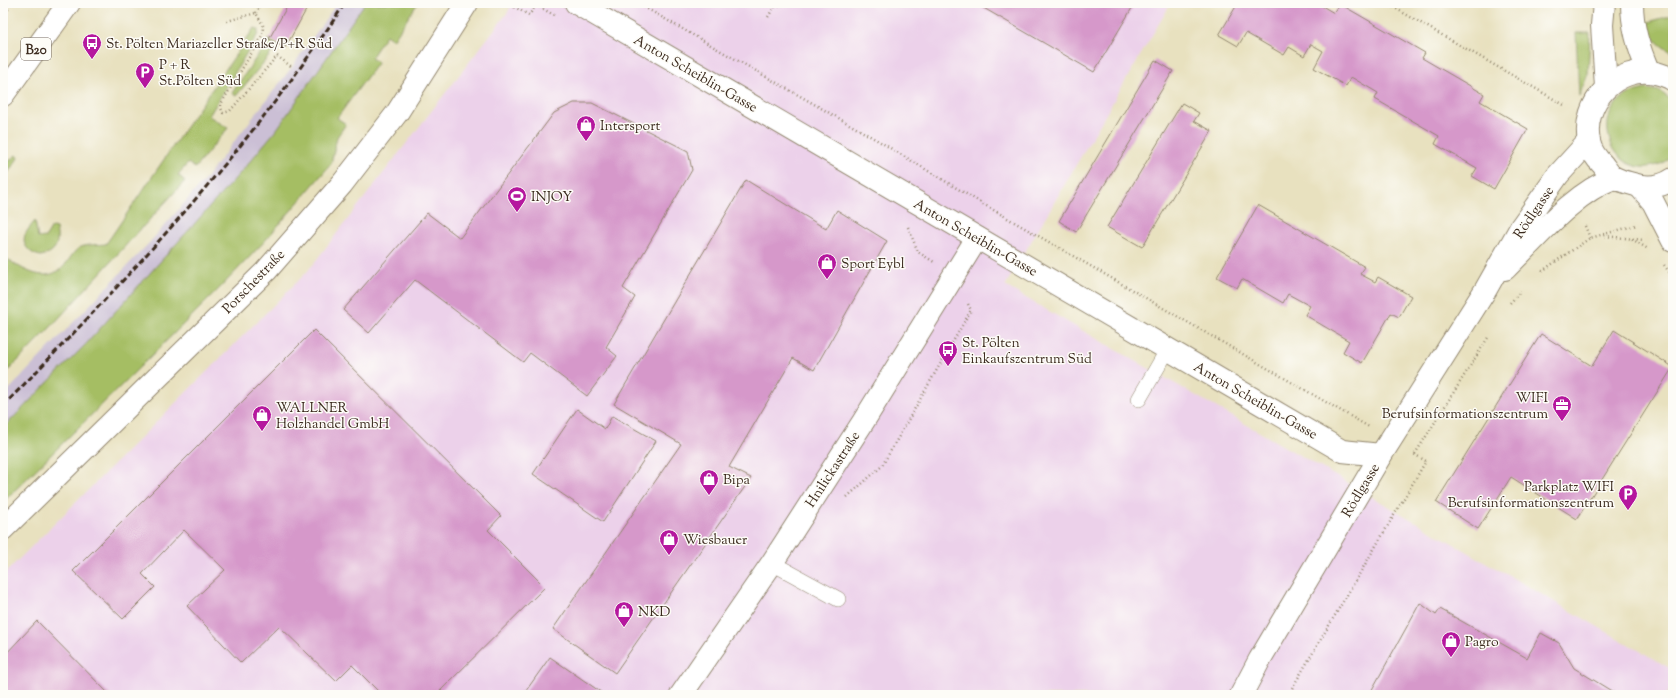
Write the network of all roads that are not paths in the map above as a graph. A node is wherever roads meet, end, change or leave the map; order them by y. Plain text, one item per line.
1 (69, 3) edge
2 (467, 3) edge
3 (576, 3) edge
4 (1604, 3) edge
5 (1632, 3) edge
6 (1666, 76) edge
7 (1606, 87) junction
8 (3, 95) edge
9 (1589, 141) junction
10 (1614, 178) junction
11 (1673, 179) edge
12 (1646, 194) junction
13 (977, 238) junction
14 (1673, 241) edge
15 (1486, 289) junction
16 (1168, 349) junction
17 (1139, 399) dead end
18 (1386, 447) junction
19 (3, 529) edge
20 (772, 563) junction
21 (838, 599) dead end
22 (681, 695) edge
23 (1241, 695) edge

1 - 8 street, B20
2 - 19 street, Porschestraße
3 - 13 street, Anton Scheiblin-Gasse
4 - 7 street
5 - 6 street
6 - 7 street
7 - 9 street
9 - 10 street
9 - 15 street, Rödlgasse
10 - 12 street
10 - 15 street, Rödlgasse
11 - 12 street
12 - 14 street
13 - 16 street, Anton Scheiblin-Gasse
13 - 20 street, Hnilickastraße
15 - 18 street, Rödlgasse
16 - 17 lane
16 - 18 street, Anton Scheiblin-Gasse
18 - 23 street, Rödlgasse
20 - 21 lane
20 - 22 street, Hnilickastraße

